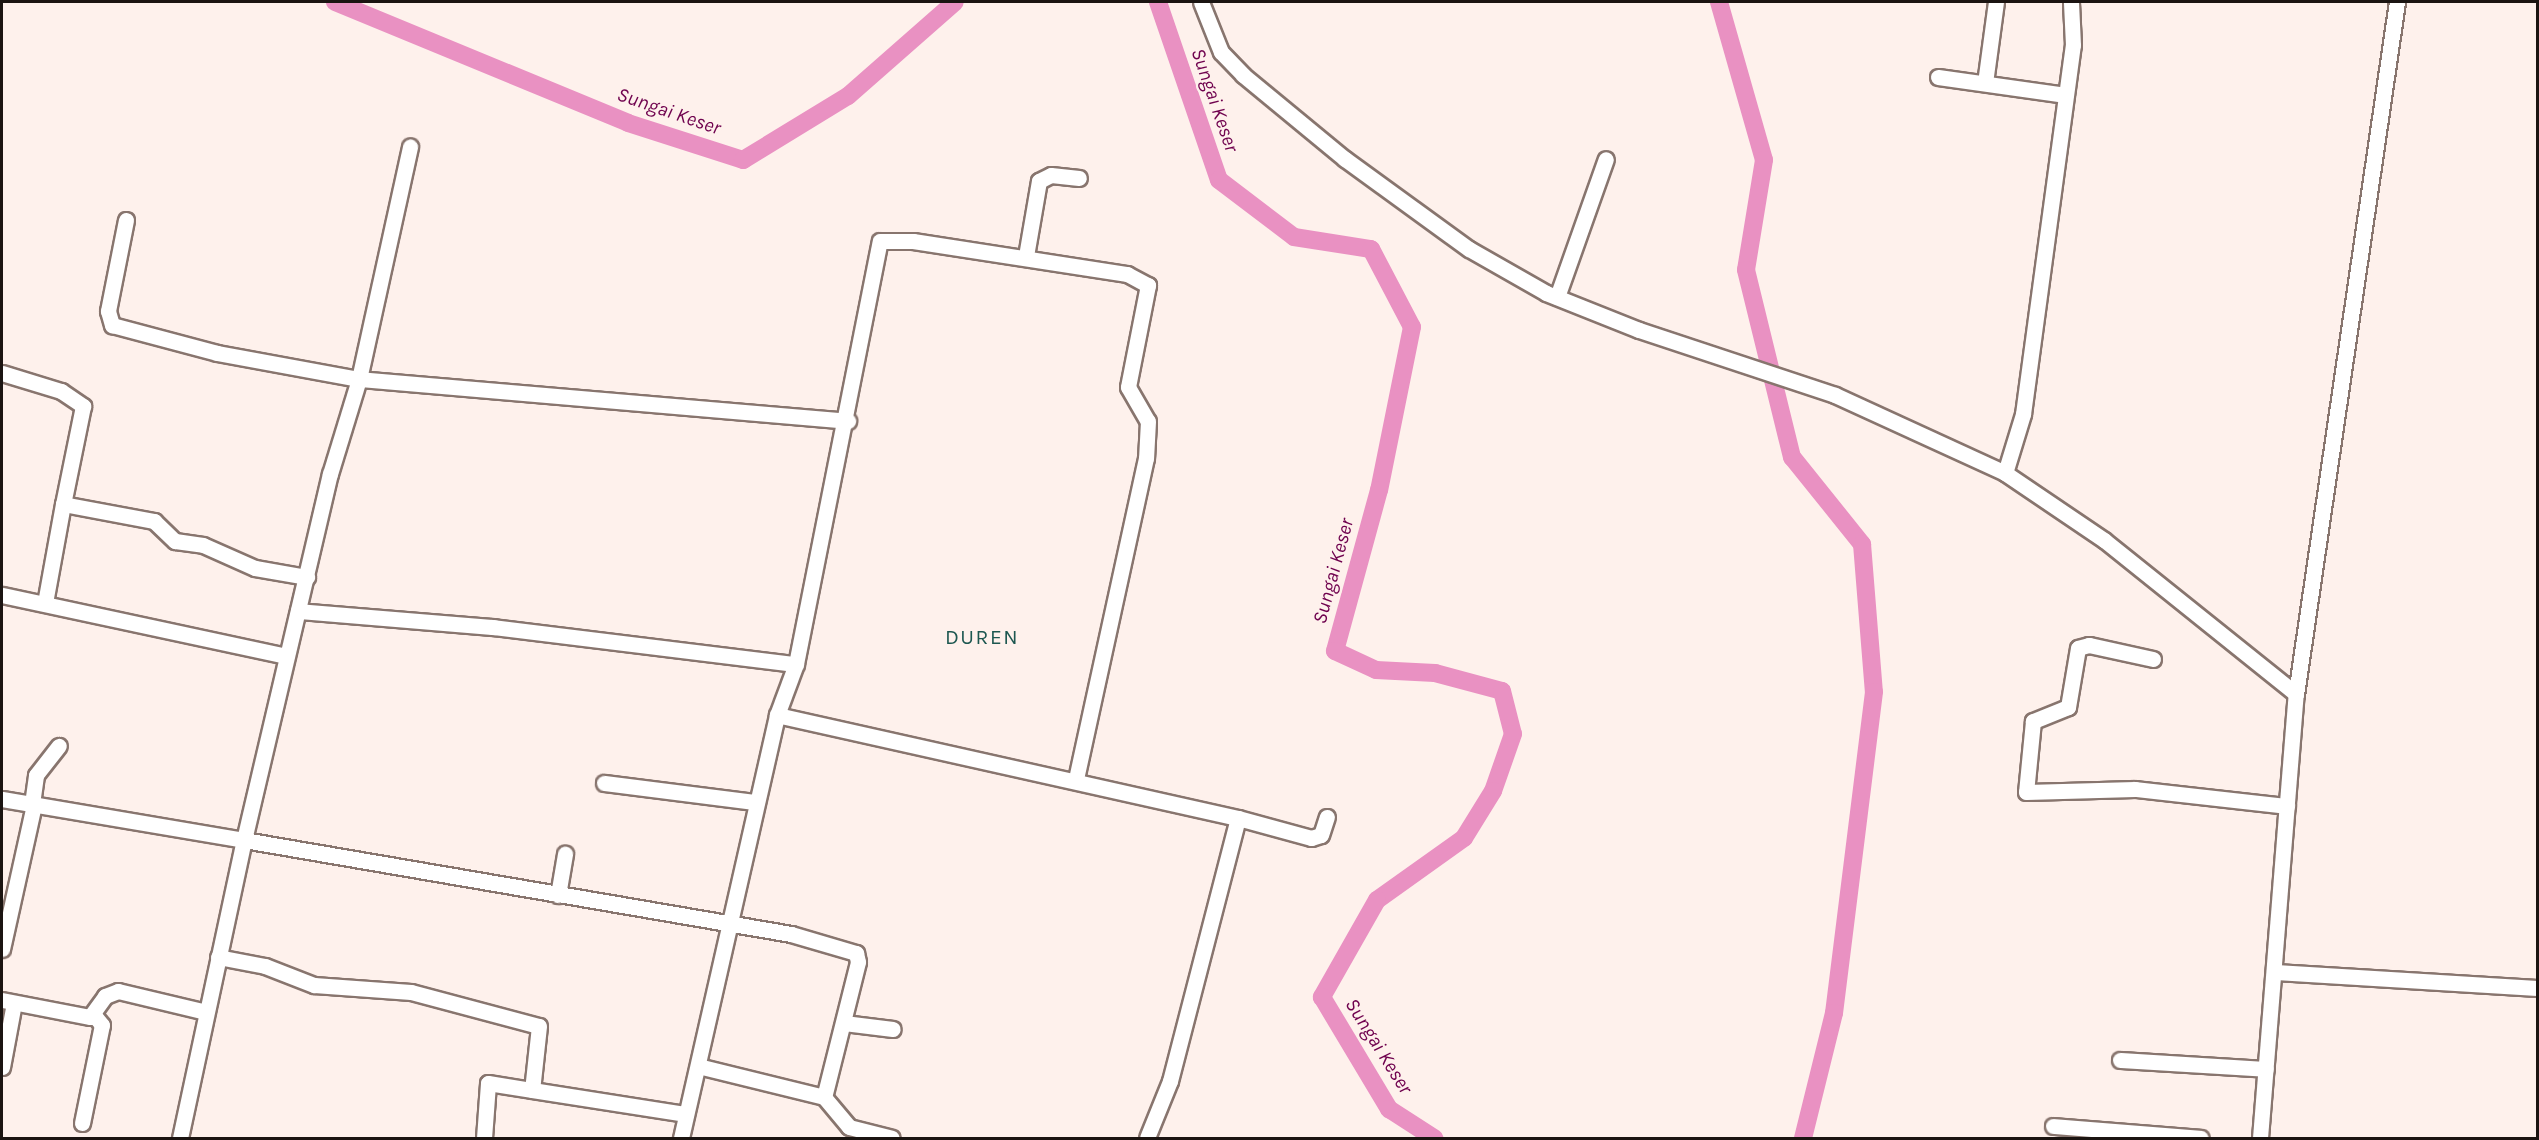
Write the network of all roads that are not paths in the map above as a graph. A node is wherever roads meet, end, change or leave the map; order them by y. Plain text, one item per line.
1 (1201, 2) edge
2 (1996, 2) edge
3 (2072, 2) edge
4 (2397, 2) edge
5 (1938, 77) dead end
6 (1985, 83) junction
7 (2066, 95) junction
8 (410, 147) dead end
9 (1606, 159) dead end
10 (1079, 178) dead end
11 (126, 220) dead end
12 (1026, 256) junction
13 (1557, 297) junction
14 (2, 374) edge
15 (359, 379) junction
16 (848, 421) junction
17 (2005, 473) junction
18 (63, 504) junction
19 (307, 576) junction
20 (2, 595) edge
21 (45, 603) junction
22 (298, 610) junction
23 (287, 656) junction
24 (2153, 659) dead end
25 (796, 664) junction
26 (2296, 694) junction
27 (777, 715) junction
28 (59, 746) dead end
29 (1076, 778) junction
30 (604, 783) dead end
31 (2, 799) edge
32 (755, 802) junction
33 (33, 805) junction
34 (2287, 806) junction
35 (1327, 817) dead end
36 (1238, 818) junction
37 (244, 840) junction
38 (565, 854) dead end
39 (558, 895) junction
40 (729, 923) junction
41 (2, 949) edge
42 (218, 957) junction
43 (2275, 972) junction
44 (2538, 988) edge
45 (8, 1002) edge
46 (206, 1012) junction
47 (94, 1015) junction
48 (844, 1023) junction
49 (893, 1029) dead end
50 (2120, 1060) dead end
51 (698, 1066) junction
52 (2, 1067) edge
53 (2266, 1069) junction
54 (532, 1090) junction
55 (824, 1097) junction
56 (686, 1114) junction
57 (82, 1123) dead end
58 (2053, 1126) dead end
59 (180, 1138) edge
60 (484, 1138) edge
61 (681, 1138) edge
62 (892, 1138) edge
63 (1147, 1138) edge
64 (2201, 1138) edge
65 (2260, 1138) edge

1 - 13 street
2 - 6 street
3 - 7 street
4 - 26 street
5 - 6 street
6 - 7 street
7 - 17 street
8 - 15 street
9 - 13 street
10 - 12 street
11 - 15 street
12 - 16 street
12 - 29 street
13 - 17 street
14 - 18 street
15 - 16 street
15 - 19 street
16 - 25 street
17 - 26 street
18 - 19 street
18 - 21 street
19 - 22 street
20 - 21 street
21 - 23 street
22 - 23 street
22 - 25 street
23 - 37 street
24 - 34 street
25 - 27 street
26 - 34 street
27 - 29 street
27 - 32 street
28 - 33 street
29 - 36 street
30 - 32 street
31 - 33 street
32 - 40 street
33 - 37 street
33 - 41 street
34 - 43 street
35 - 36 street
36 - 63 street
37 - 39 street
37 - 42 street
38 - 39 street
39 - 40 street
40 - 48 street
40 - 51 street
42 - 46 street
42 - 54 street
43 - 44 street
43 - 53 street
45 - 47 street
45 - 52 street
46 - 47 street
46 - 59 street
47 - 57 street
48 - 49 street
48 - 55 street
50 - 53 street
51 - 55 street
51 - 56 street
53 - 65 street
54 - 56 street
54 - 60 street
55 - 62 street
56 - 61 street
58 - 64 street

